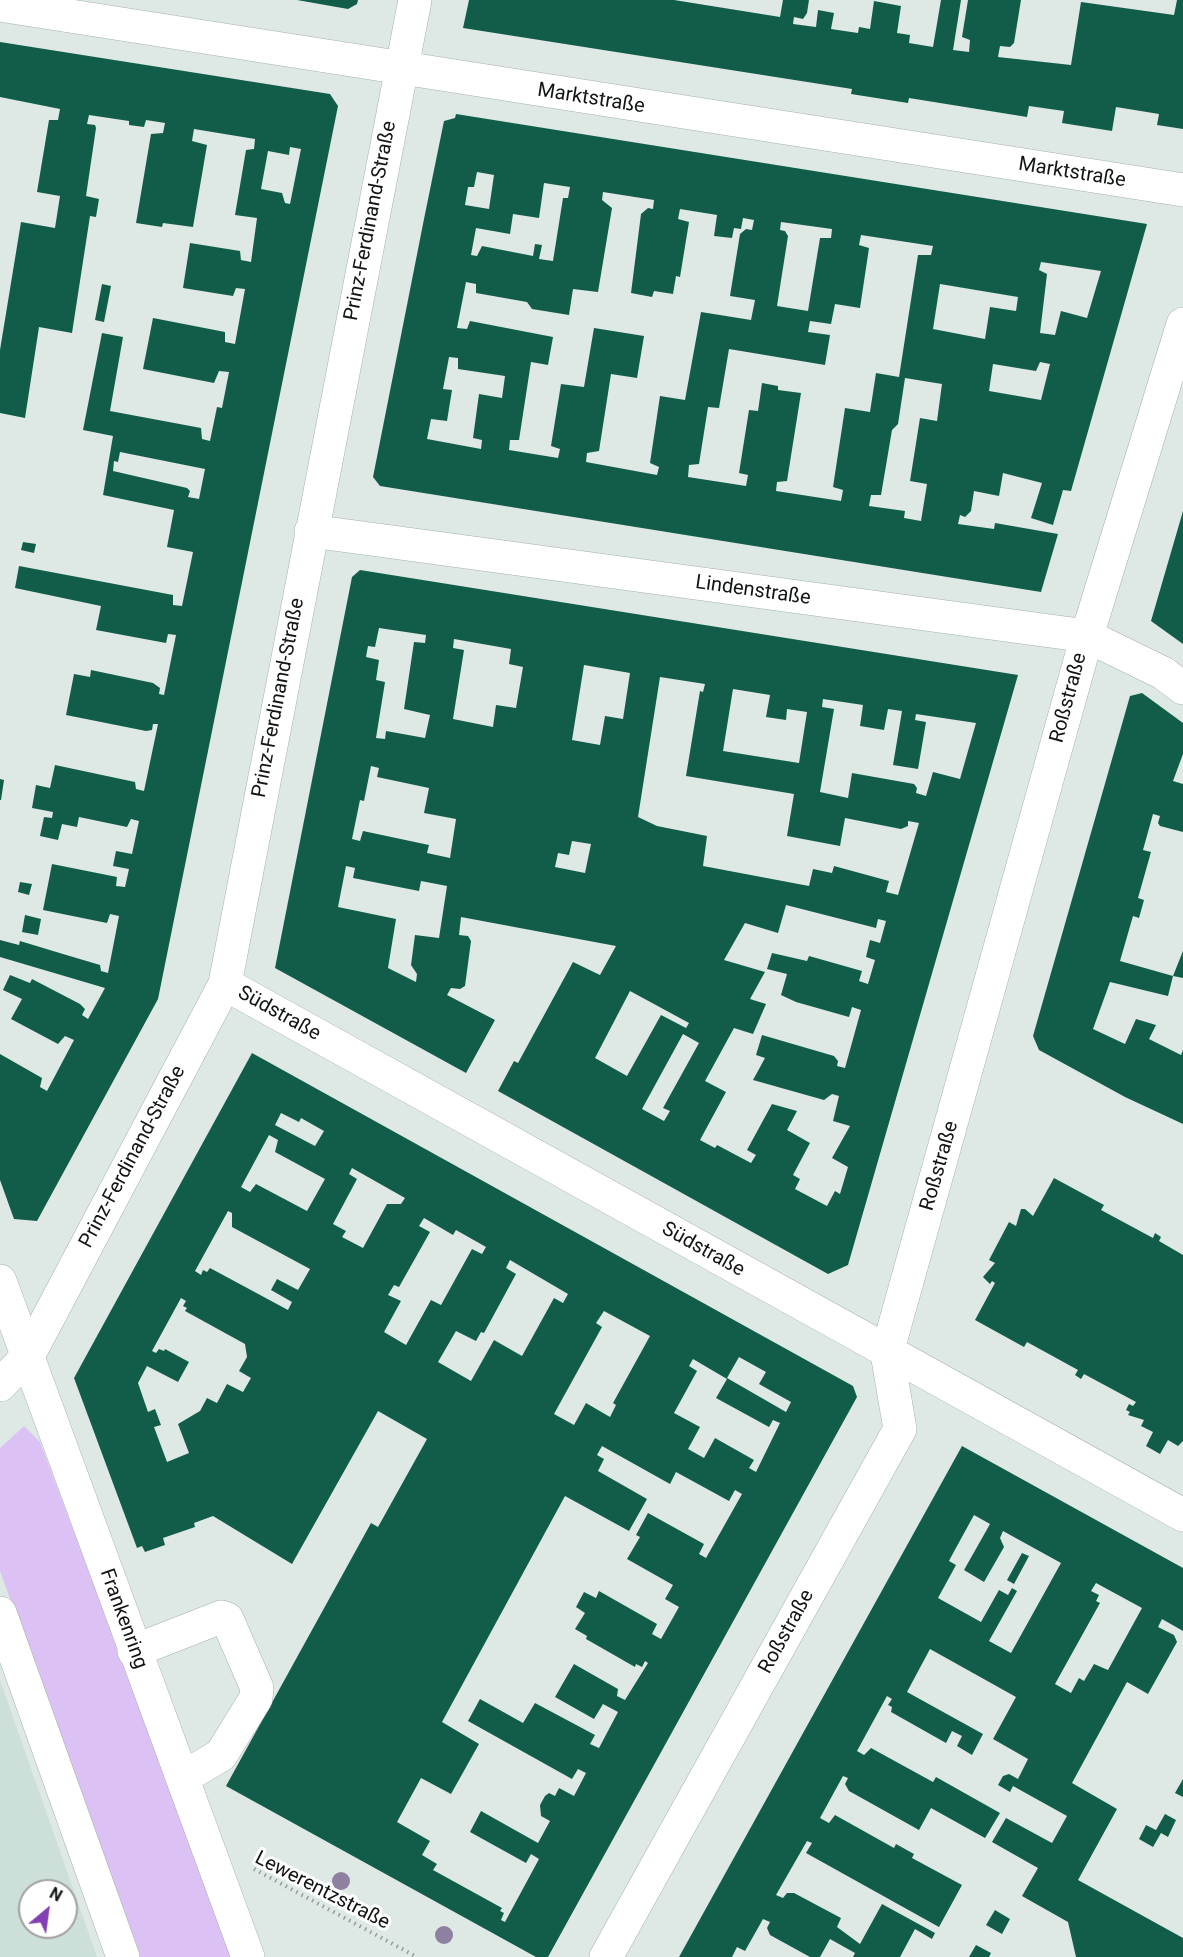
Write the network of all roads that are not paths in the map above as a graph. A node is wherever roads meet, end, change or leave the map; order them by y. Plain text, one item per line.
1 (415, 0) edge
2 (0, 5) edge
3 (401, 68) junction
4 (1183, 190) edge
5 (1183, 324) edge
6 (311, 531) junction
7 (1087, 636) junction
8 (1183, 687) edge
9 (225, 984) junction
10 (0, 1281) edge
11 (887, 1353) junction
12 (28, 1356) junction
13 (0, 1384) edge
14 (1183, 1515) edge
15 (0, 1613) edge
16 (134, 1651) junction
17 (183, 1777) junction
18 (123, 1957) edge
19 (248, 1957) edge
20 (606, 1957) edge

1 - 3 street, Prinz-Ferdinand-Straße
2 - 3 street, Marktstraße
3 - 4 street, Marktstraße
3 - 6 street, Prinz-Ferdinand-Straße
5 - 7 street, Roßstraße
6 - 7 street, Lindenstraße
6 - 9 street, Prinz-Ferdinand-Straße
7 - 8 street, Lindenstraße
7 - 11 street, Roßstraße
9 - 11 street, Südstraße
9 - 12 street, Prinz-Ferdinand-Straße
10 - 12 street, Frankenring
11 - 14 street, Südstraße
11 - 20 street, Roßstraße
12 - 13 street, Prinz-Ferdinand-Straße
12 - 16 street, Frankenring
15 - 18 street
16 - 17 street, Frankenring
16 - 17 street
17 - 19 street, Frankenring

